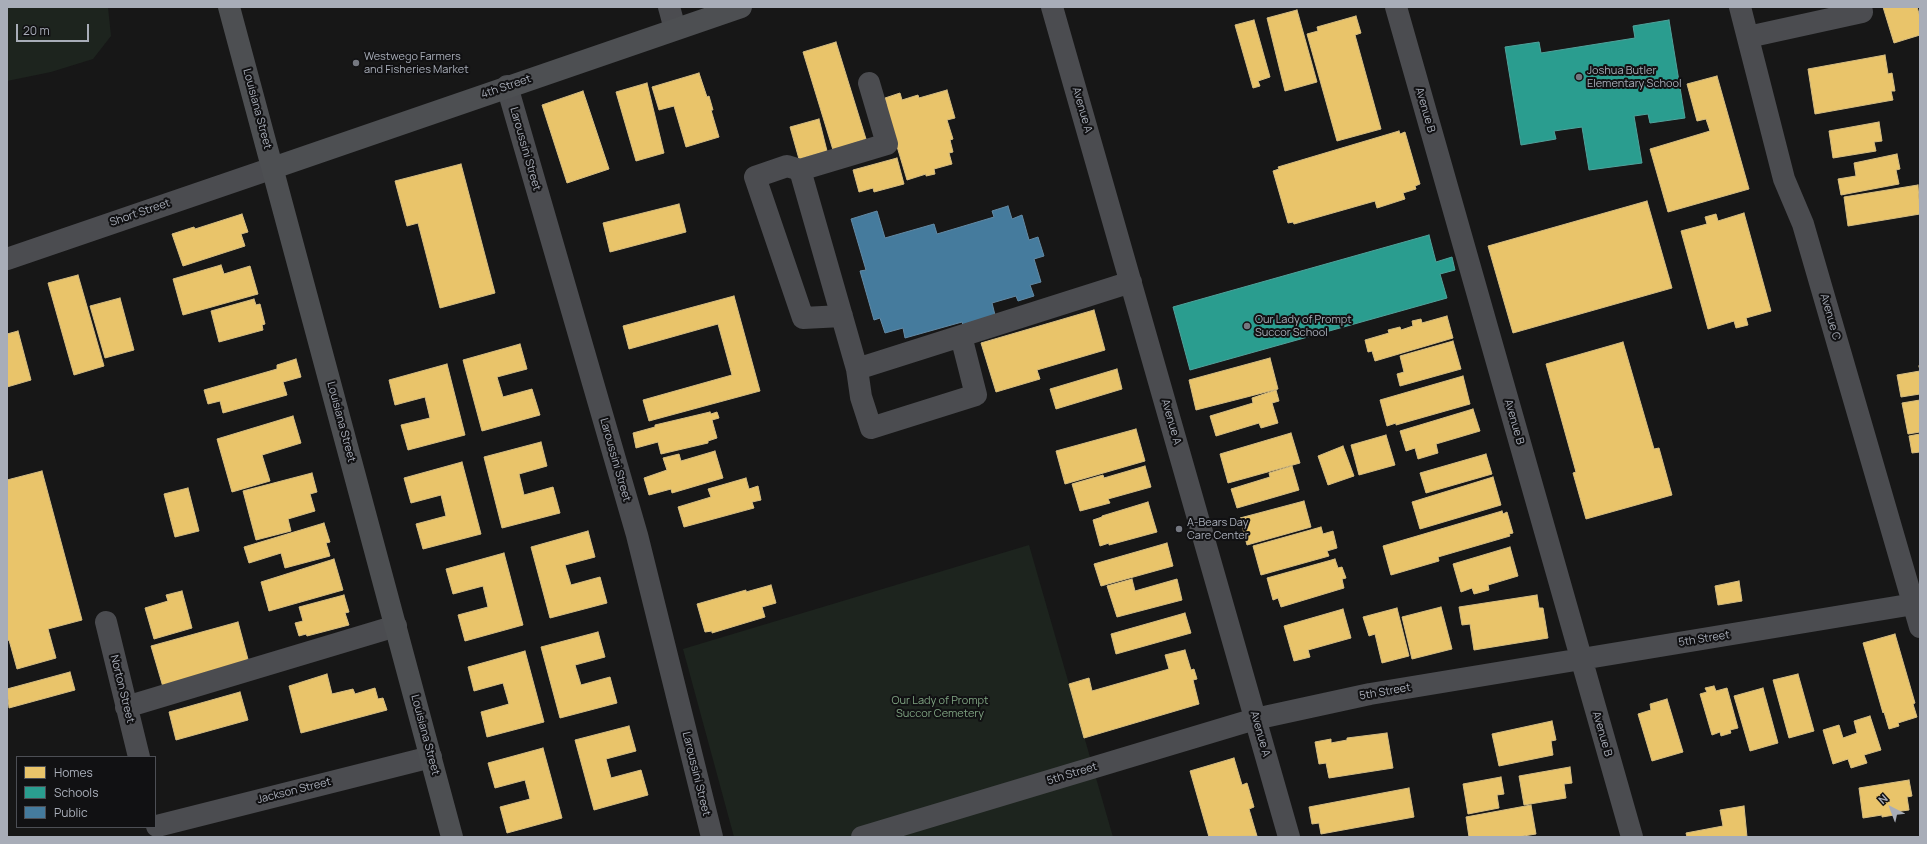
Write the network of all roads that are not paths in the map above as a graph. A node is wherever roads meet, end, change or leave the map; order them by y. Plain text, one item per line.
1 (229, 7) edge
2 (669, 7) edge
3 (740, 7) edge
4 (1052, 7) edge
5 (1396, 7) edge
6 (1740, 7) edge
7 (1861, 7) edge
8 (675, 29) junction
9 (1748, 37) junction
10 (869, 83) dead end
11 (507, 86) junction
12 (273, 168) junction
13 (800, 170) junction
14 (7, 259) edge
15 (1131, 282) junction
16 (842, 316) junction
17 (961, 336) junction
18 (857, 369) junction
19 (1917, 603) edge
20 (106, 622) dead end
21 (396, 626) junction
22 (1920, 628) edge
23 (1581, 659) junction
24 (126, 707) junction
25 (1256, 719) junction
26 (139, 756) edge
27 (430, 757) junction
28 (157, 828) edge
29 (452, 837) edge
30 (712, 837) edge
31 (862, 837) edge
32 (1289, 837) edge
33 (1632, 837) edge

1 - 12 main road, Louisiana Street
2 - 8 street
3 - 8 main road, 4th Street
4 - 15 street, Avenue A
5 - 23 street, Avenue B
6 - 9 street, Avenue C
7 - 9 street
8 - 11 main road, 4th Street
9 - 19 street, Avenue C
10 - 13 street
11 - 12 main road, 4th Street
11 - 30 street, Laroussini Street
12 - 14 street, Short Street
12 - 21 main road, Louisiana Street
13 - 16 street
13 - 16 street
15 - 17 street
15 - 25 street, Avenue A
16 - 18 street
17 - 18 street
17 - 18 street
19 - 22 street, Avenue C
19 - 23 street, 5th Street
20 - 24 street, Norton Street
21 - 24 street
21 - 27 main road, Louisiana Street
23 - 25 street, 5th Street
23 - 33 street, Avenue B
24 - 26 street, Norton Street
25 - 31 street, 5th Street
25 - 32 street, Avenue A
27 - 28 street, Jackson Street
27 - 29 main road, Louisiana Street

